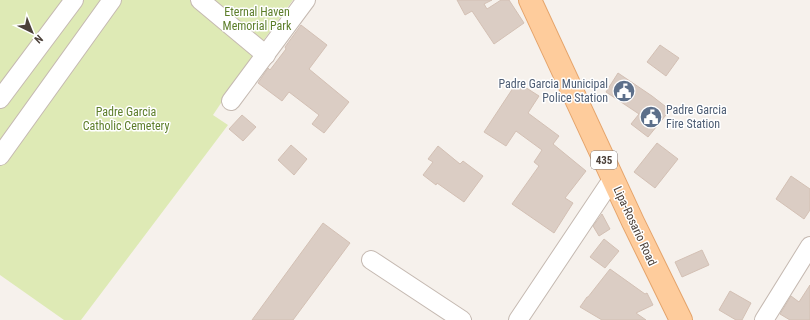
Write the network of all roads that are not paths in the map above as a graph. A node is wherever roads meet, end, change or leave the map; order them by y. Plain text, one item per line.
1 (74, 0) edge
2 (112, 0) edge
3 (200, 0) edge
4 (306, 0) edge
5 (530, 0) edge
6 (266, 55) junction
7 (0, 99) edge
8 (231, 101) dead end
9 (0, 156) edge
10 (612, 178) junction
11 (810, 246) edge
12 (371, 260) dead end
13 (462, 320) edge
14 (518, 320) edge
15 (680, 320) edge
16 (764, 320) edge

1 - 7 street
2 - 9 street
3 - 6 street
4 - 6 street
5 - 10 main road, Lipa-Rosario Road / 435
6 - 8 street
10 - 14 street
10 - 15 main road, Lipa-Rosario Road / 435
11 - 16 street
12 - 13 street

